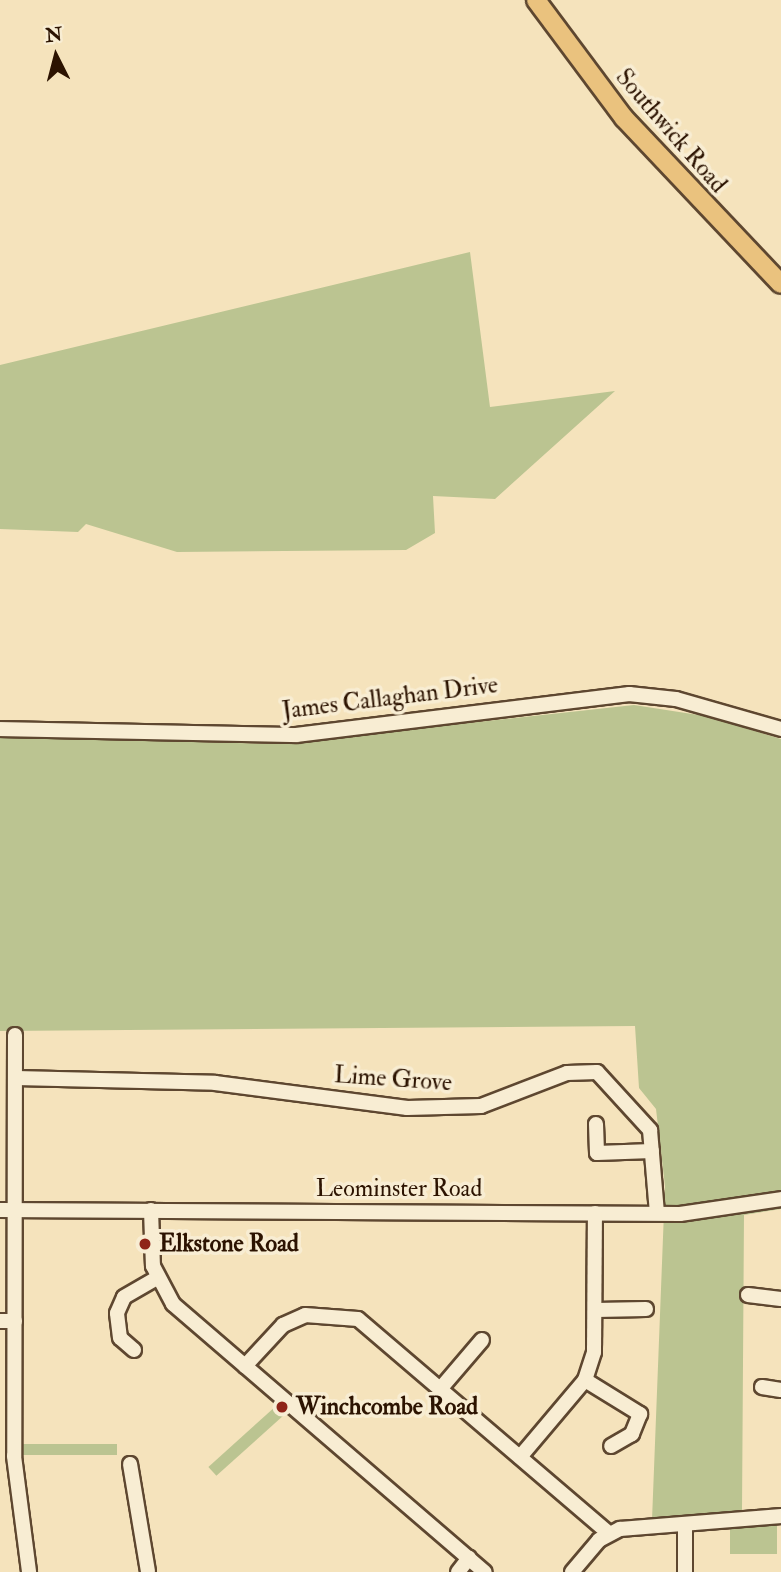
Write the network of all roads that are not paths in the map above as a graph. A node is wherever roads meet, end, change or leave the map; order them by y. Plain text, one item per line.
1 (536, 0) edge
2 (781, 284) edge
3 (0, 729) edge
4 (781, 729) edge
5 (15, 1035) dead end
6 (16, 1078) junction
7 (0, 1115) edge
8 (16, 1115) junction
9 (596, 1124) dead end
10 (652, 1151) junction
11 (781, 1199) edge
12 (0, 1210) edge
13 (15, 1210) junction
14 (151, 1210) junction
15 (596, 1213) junction
16 (657, 1213) junction
17 (156, 1278) junction
18 (748, 1295) dead end
19 (781, 1298) edge
20 (596, 1310) junction
21 (646, 1310) dead end
22 (7, 1321) edge
23 (482, 1340) dead end
24 (134, 1350) dead end
25 (245, 1366) junction
26 (585, 1380) junction
27 (762, 1387) dead end
28 (441, 1388) junction
29 (781, 1390) edge
30 (611, 1446) dead end
31 (7, 1455) edge
32 (520, 1457) junction
33 (130, 1464) dead end
34 (781, 1516) edge
35 (685, 1525) junction
36 (609, 1533) junction
37 (469, 1559) junction
38 (29, 1572) edge
39 (148, 1572) edge
40 (458, 1572) edge
41 (485, 1572) edge
42 (572, 1572) edge
43 (685, 1572) edge

1 - 2 main road, Southwick Road
3 - 4 street, James Callaghan Drive
5 - 6 street
6 - 8 street
6 - 10 street, Lime Grove
7 - 8 street
8 - 13 street
9 - 10 street
10 - 16 street, Lime Grove
11 - 16 street, Leominster Road
12 - 13 street, Leominster Road
13 - 14 street, Leominster Road
13 - 22 street
14 - 15 street, Leominster Road
14 - 17 street
15 - 16 street, Leominster Road
15 - 20 street
17 - 24 street
17 - 25 street
18 - 19 street
20 - 21 street
20 - 26 street
22 - 31 street
23 - 28 street
25 - 28 street
25 - 37 street
26 - 30 street
26 - 32 street
27 - 29 street
28 - 32 street
31 - 38 street
32 - 36 street
33 - 39 street
34 - 35 street
35 - 36 street
35 - 43 street
36 - 42 street
37 - 40 street
37 - 41 street

